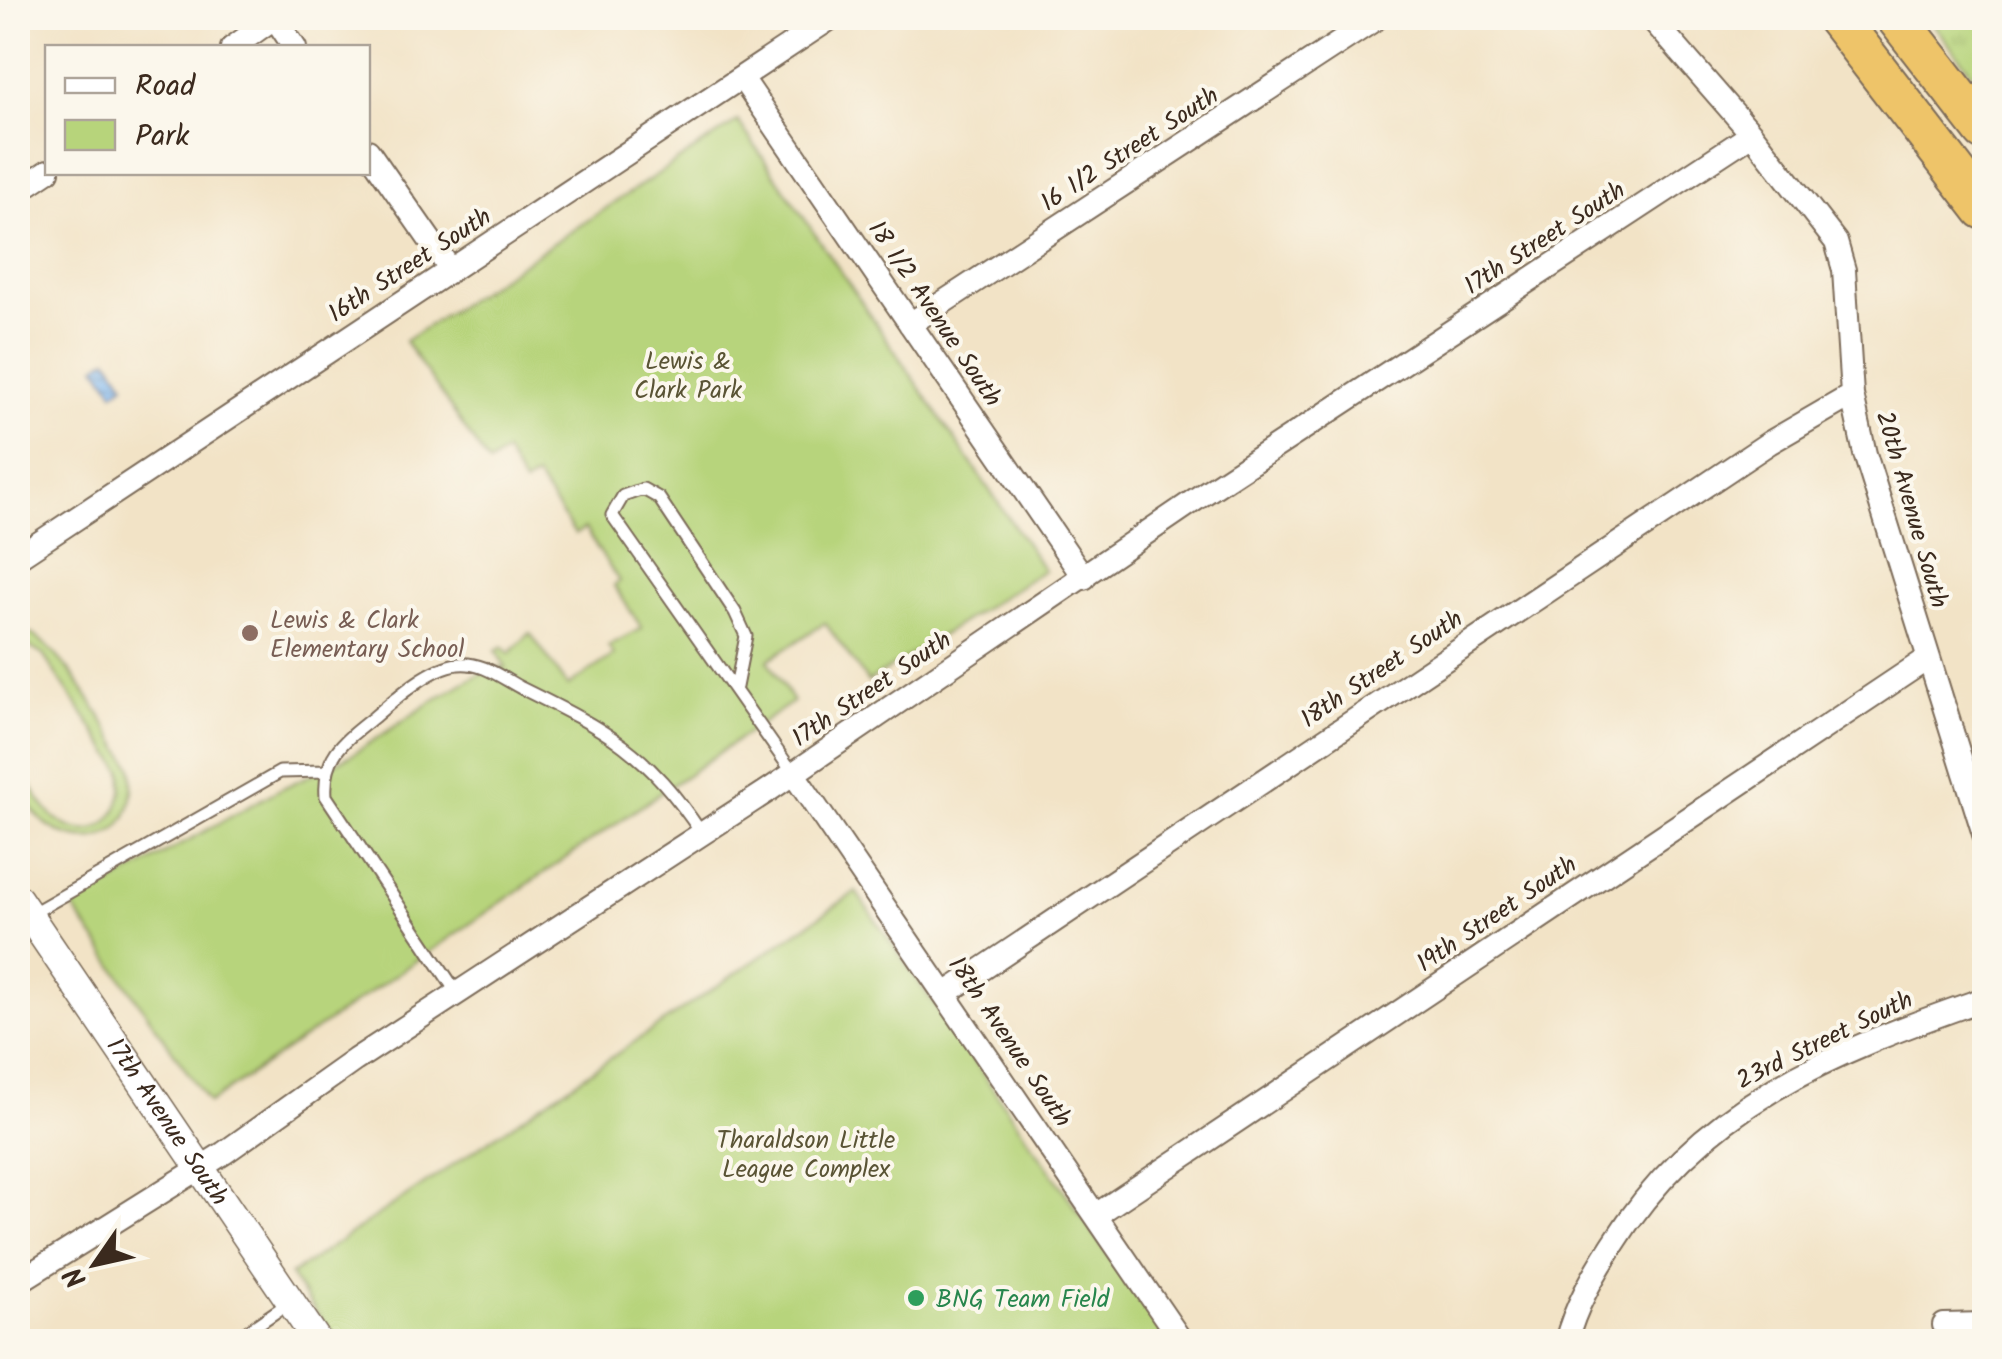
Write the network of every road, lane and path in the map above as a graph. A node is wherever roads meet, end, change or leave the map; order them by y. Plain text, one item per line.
1 (274, 18) edge
2 (832, 18) edge
3 (1378, 18) edge
4 (1651, 18) edge
5 (1837, 18) edge
6 (1896, 18) edge
7 (236, 45) edge
8 (294, 45) edge
9 (742, 78) junction
10 (1984, 130) edge
11 (1752, 134) junction
12 (370, 154) edge
13 (45, 173) edge
14 (18, 191) edge
15 (1984, 209) edge
16 (450, 269) junction
17 (910, 324) junction
18 (1852, 395) junction
19 (18, 557) edge
20 (1084, 578) junction
21 (1928, 659) junction
22 (736, 687) junction
23 (324, 771) junction
24 (793, 773) junction
25 (702, 834) junction
26 (1984, 834) edge
27 (21, 912) edge
28 (457, 993) junction
29 (945, 994) junction
30 (1984, 999) edge
31 (199, 1169) junction
32 (1096, 1215) junction
33 (18, 1282) edge
34 (290, 1302) junction
35 (1984, 1324) edge
36 (1944, 1325) dead end
37 (234, 1341) edge
38 (318, 1342) edge
39 (1182, 1342) edge
40 (1566, 1342) edge

1 - 7 street
1 - 8 street
2 - 9 street, 16th Street South
3 - 17 street, 16 1/2 Street South
4 - 11 street, 20th Avenue South
5 - 15 highway
6 - 10 highway
9 - 16 street, 16th Street South
9 - 17 street, 18 1/2 Avenue South
11 - 18 street, 20th Avenue South
11 - 20 street, 17th Street South
12 - 16 street
13 - 14 street
16 - 19 street, 16th Street South
17 - 20 street, 18 1/2 Avenue South
18 - 21 street, 20th Avenue South
18 - 29 street, 18th Street South
20 - 24 street, 17th Street South
21 - 26 street, 20th Avenue South
21 - 32 street, 19th Street South
22 - 22 lane
22 - 24 lane
23 - 25 lane
23 - 27 lane
23 - 28 lane
24 - 25 street, 17th Street South
24 - 29 street, 18th Avenue South
25 - 28 street, 17th Street South
27 - 31 street, 17th Avenue South
28 - 31 street, 17th Street South
29 - 32 street, 18th Avenue South
30 - 40 street, 23rd Street South
31 - 33 street, 17th Street South
31 - 34 street, 17th Avenue South
32 - 39 street, 18th Avenue South
34 - 37 lane
34 - 38 street, 17th Avenue South
35 - 36 street

